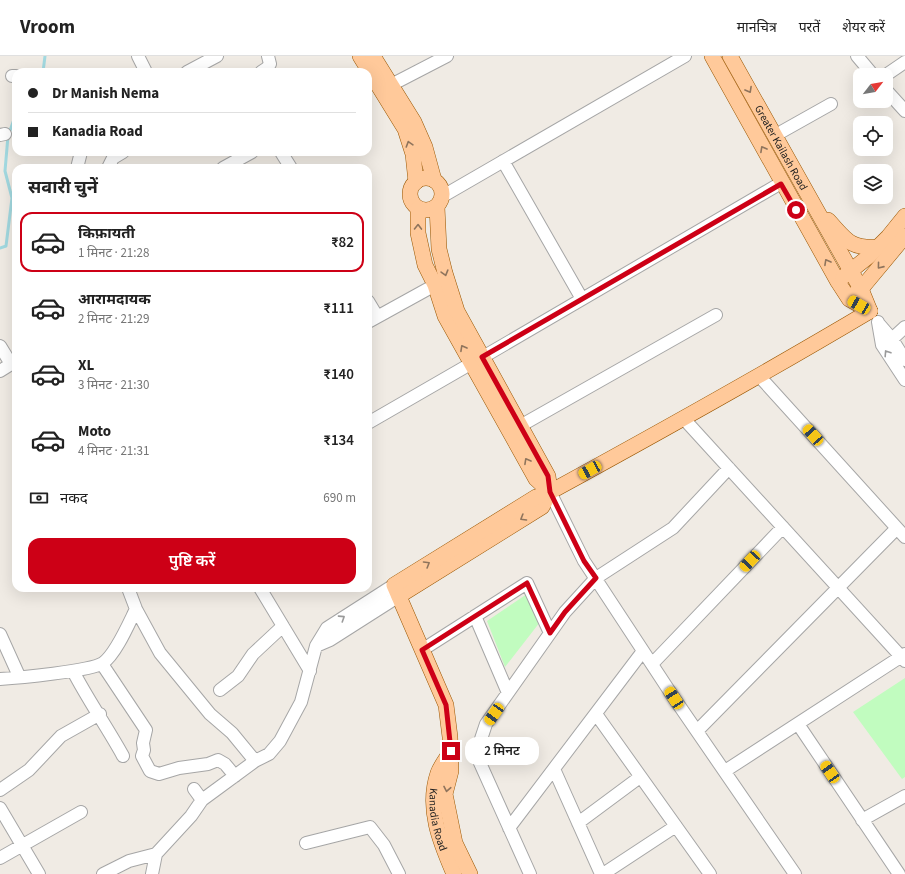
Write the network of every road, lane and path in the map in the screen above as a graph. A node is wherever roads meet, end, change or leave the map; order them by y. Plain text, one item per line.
1 (138, 56) edge
2 (217, 56) edge
3 (268, 56) edge
4 (360, 56) edge
5 (373, 56) edge
6 (447, 56) edge
7 (685, 56) edge
8 (712, 56) edge
9 (730, 56) edge
10 (857, 56) edge
11 (905, 62) edge
12 (144, 68) edge
13 (194, 68) edge
14 (267, 68) edge
15 (367, 68) edge
16 (867, 68) edge
17 (893, 70) edge
18 (372, 75) edge
19 (378, 85) edge
20 (893, 98) edge
21 (831, 104) dead end
22 (905, 111) edge
23 (774, 136) junction
24 (116, 156) edge
25 (245, 156) edge
26 (503, 161) junction
27 (110, 164) edge
28 (230, 164) edge
29 (434, 180) junction
30 (416, 182) junction
31 (781, 184) junction
32 (440, 201) junction
33 (814, 207) junction
34 (418, 209) junction
35 (905, 216) edge
36 (905, 236) edge
37 (878, 247) junction
38 (850, 271) junction
39 (838, 282) junction
40 (435, 285) junction
41 (861, 289) junction
42 (582, 299) junction
43 (849, 299) junction
44 (716, 315) dead end
45 (874, 317) junction
46 (373, 319) edge
47 (905, 326) edge
48 (892, 339) junction
49 (0, 346) edge
50 (477, 360) junction
51 (905, 360) edge
52 (12, 361) edge
53 (12, 364) edge
54 (0, 371) edge
55 (760, 377) junction
56 (905, 380) edge
57 (684, 419) junction
58 (372, 421) edge
59 (520, 426) junction
60 (729, 468) junction
61 (550, 492) junction
62 (783, 527) junction
63 (901, 533) edge
64 (596, 578) junction
65 (839, 588) junction
66 (396, 590) junction
67 (131, 592) edge
68 (262, 592) edge
69 (136, 609) junction
70 (475, 616) junction
71 (283, 626) junction
72 (550, 633) junction
73 (0, 634) edge
74 (422, 650) junction
75 (643, 651) junction
76 (904, 657) edge
77 (102, 664) junction
78 (652, 664) junction
79 (73, 671) junction
80 (310, 671) junction
81 (19, 676) junction
82 (0, 678) edge
83 (220, 690) dead end
84 (508, 693) junction
85 (100, 714) junction
86 (596, 714) junction
87 (798, 724) junction
88 (697, 730) junction
89 (451, 751) junction
90 (123, 756) dead end
91 (255, 762) junction
92 (554, 770) junction
93 (725, 771) junction
94 (235, 776) junction
95 (640, 777) junction
96 (194, 789) dead end
97 (0, 790) edge
98 (905, 796) edge
99 (202, 800) junction
100 (0, 808) edge
101 (81, 812) dead end
102 (862, 820) junction
103 (578, 823) junction
104 (676, 826) junction
105 (509, 828) junction
106 (306, 843) dead end
107 (22, 845) junction
108 (156, 854) junction
109 (0, 858) edge
110 (39, 874) edge
111 (103, 874) edge
112 (152, 874) edge
113 (399, 874) edge
114 (454, 874) edge
115 (470, 874) edge
116 (530, 874) edge
117 (602, 874) edge
118 (710, 874) edge
119 (795, 874) edge
120 (899, 874) edge

1 - 12 street
2 - 13 street
3 - 14 street
4 - 15 main road
5 - 19 main road
6 - 19 street
7 - 26 street
31 -> 8 main road, Greater Kailash Road
9 -> 23 main road, Greater Kailash Road
10 - 16 street
11 - 17 street
18 - 19 main road
19 - 29 main road
30 -> 19 main road
20 - 22 street
21 - 23 street
23 - 33 main road, Greater Kailash Road
24 - 27 street
25 - 28 street
26 - 32 street
26 - 42 street
29 - 30 main road
29 - 32 main road
30 - 34 main road
39 -> 31 main road, Greater Kailash Road
31 - 42 street
32 - 34 main road
32 -> 50 main road
33 - 37 main road
33 - 38 main road, Greater Kailash Road
40 -> 34 main road
35 - 37 main road
36 -> 41 main road
37 - 38 main road
38 - 39 main road
38 - 41 main road, Greater Kailash Road
39 - 43 main road, Greater Kailash Road
40 - 46 street
50 -> 40 main road
41 - 43 main road
41 - 45 main road, Greater Kailash Road
42 - 50 street
43 - 45 main road, Greater Kailash Road
44 - 59 street
45 - 48 street
45 - 55 main road
56 -> 45 street
47 - 48 street
48 - 51 street
49 - 52 street
50 - 58 street
50 - 59 main road
61 -> 50 main road
53 - 54 street
55 - 57 main road
55 - 63 street
57 - 60 street
57 - 61 main road
59 - 61 main road
60 - 62 street
60 - 64 street
61 - 64 street
61 - 66 main road
62 - 65 street
62 - 78 street
63 - 65 street
64 - 72 street
64 - 75 street
65 - 76 street
65 - 88 street
66 - 74 main road
66 - 80 street
67 - 69 street
68 - 71 street
69 - 77 street
69 - 91 street
70 - 72 street
70 - 74 street
70 - 84 street
71 - 80 street
71 - 83 street
72 - 84 street
73 - 81 street
74 - 89 main road
75 - 78 street
75 - 86 street
76 - 87 street
77 - 79 street
77 - 94 street
78 - 88 street
79 - 81 street
79 - 85 street
80 - 91 street
81 - 82 street
84 - 105 street
85 - 90 street
85 - 97 street
86 - 92 street
86 - 95 street
87 - 93 street
87 - 102 street
88 - 93 street
89 - 114 main road, Kanadia Road
89 -> 115 main road
91 - 94 street
92 - 103 street
92 - 105 street
93 - 119 street
94 - 99 street
95 - 103 street
95 - 104 street
96 - 99 street
98 - 102 street
99 - 108 street
100 - 107 street
101 - 107 street
102 - 120 street
103 - 117 street
104 - 117 street
104 - 118 street
105 - 116 street
106 - 113 street
107 - 109 street
107 - 110 street
108 - 111 street
108 - 112 street

